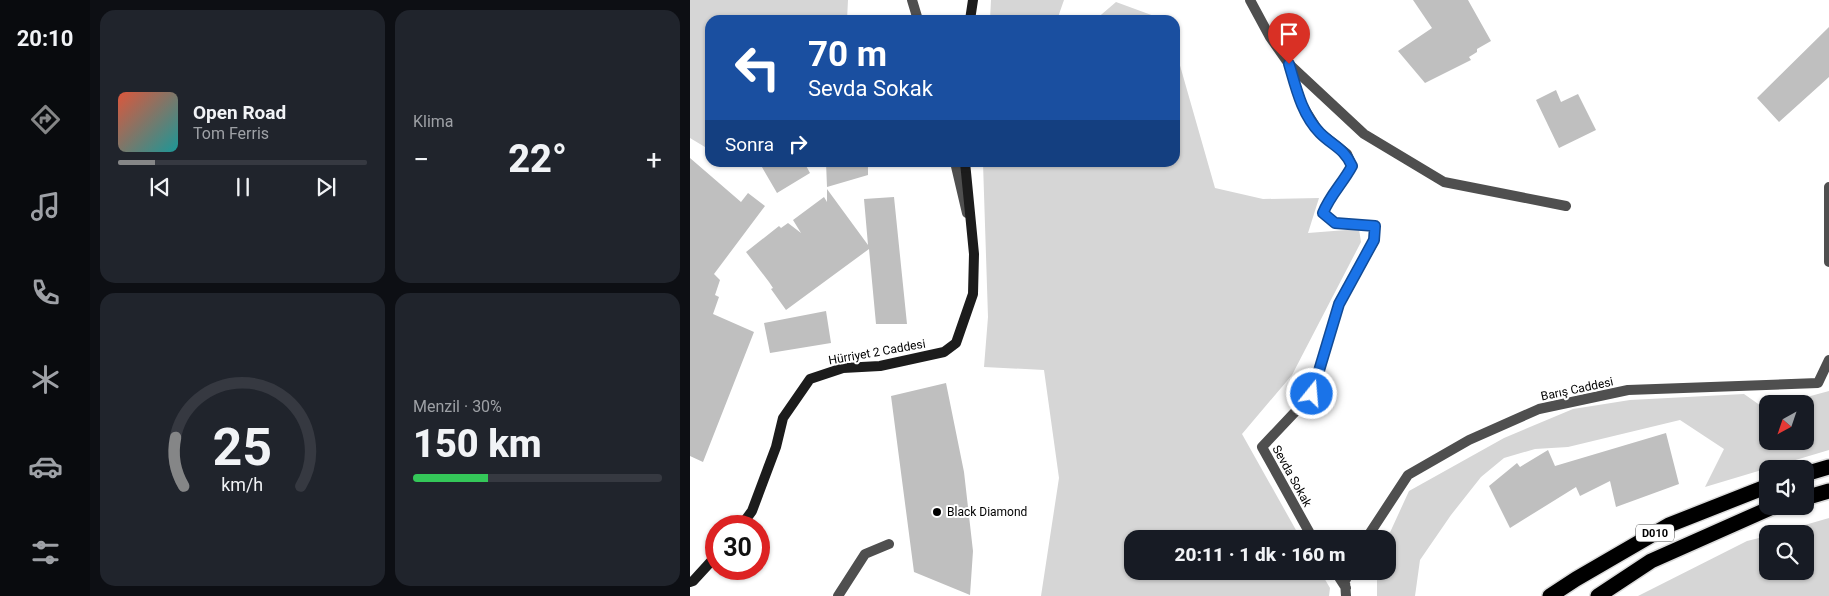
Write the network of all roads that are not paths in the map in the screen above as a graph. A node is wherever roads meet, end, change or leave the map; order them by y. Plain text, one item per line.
1 (912, 0) edge
2 (974, 0) edge
3 (1250, 0) edge
4 (916, 15) edge
5 (971, 15) edge
6 (1289, 64) junction
7 (956, 167) edge
8 (965, 167) edge
9 (1829, 187) edge
10 (1566, 206) dead end
11 (970, 222) junction
12 (1829, 262) edge
13 (1829, 360) edge
14 (1829, 467) edge
15 (1814, 471) edge
16 (1759, 490) edge
17 (1829, 491) edge
18 (1814, 495) edge
19 (1759, 513) edge
20 (747, 515) edge
21 (1308, 530) edge
22 (1372, 530) edge
23 (890, 544) dead end
24 (705, 568) edge
25 (1340, 580) edge
26 (690, 582) edge
27 (1346, 592) edge
28 (838, 596) edge
29 (1550, 596) edge
30 (1598, 596) edge

1 - 4 street
2 - 5 street
3 - 6 street, Sevda Sokak
6 - 10 street
6 - 21 street, Sevda Sokak
7 - 11 street
8 - 11 street, Hürriyet 2 Caddesi
9 - 12 street
11 - 20 street, Hürriyet 2 Caddesi
13 - 22 street, Barış Caddesi
14 - 15 highway
16 - 29 highway, D010
17 - 18 highway
19 - 30 highway, D010
23 - 28 street
24 - 26 street
25 - 27 street

